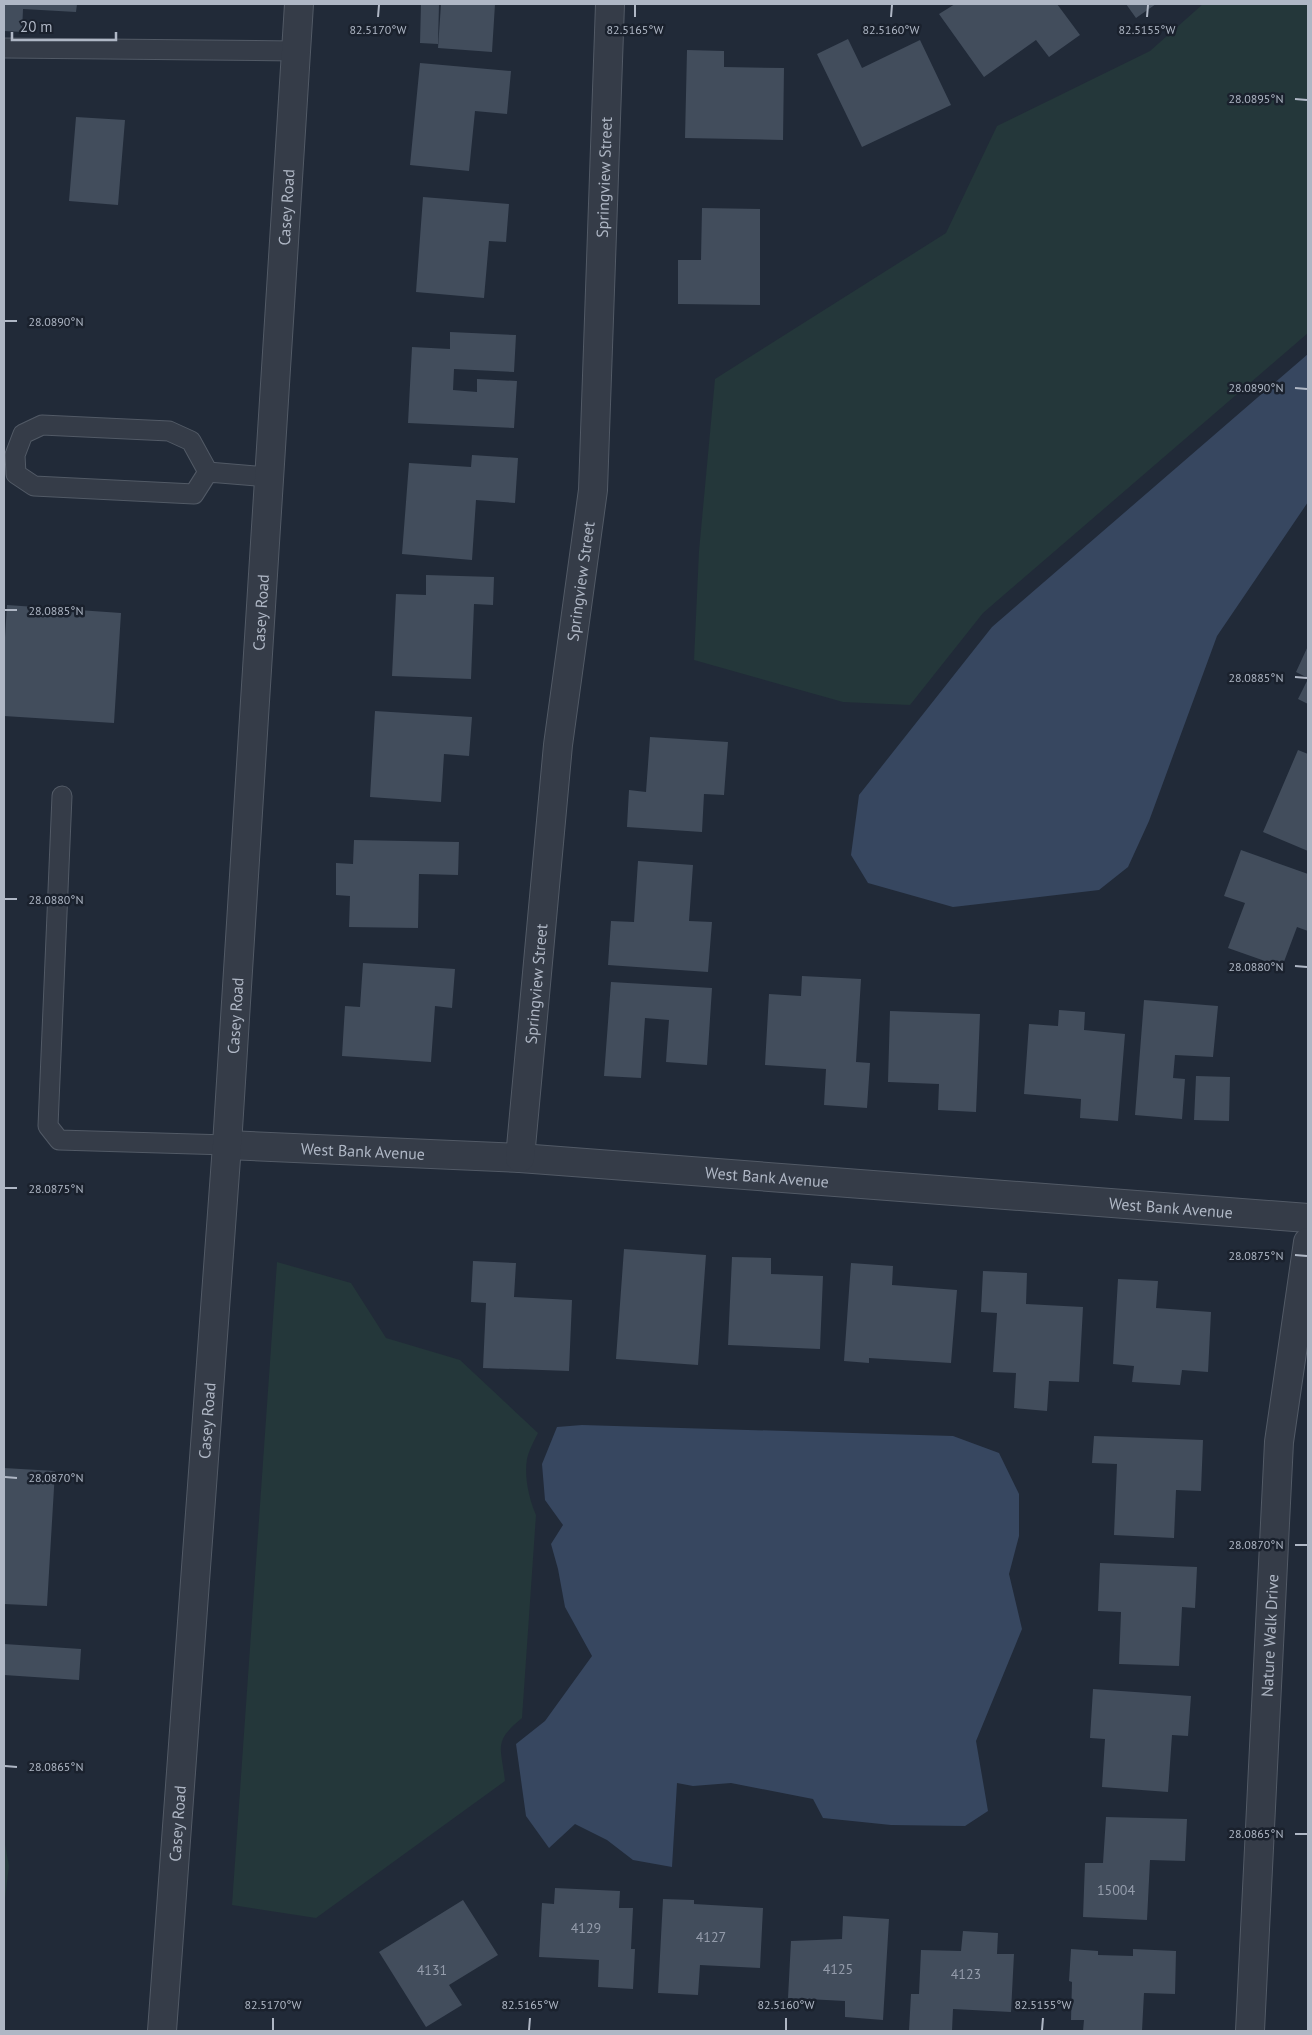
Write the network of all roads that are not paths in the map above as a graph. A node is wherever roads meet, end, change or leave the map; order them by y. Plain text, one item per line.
1 (299, 4) edge
2 (610, 4) edge
3 (4, 48) edge
4 (296, 51) junction
5 (208, 472) junction
6 (269, 477) junction
7 (62, 796) dead end
8 (227, 1144) junction
9 (520, 1158) junction
10 (1308, 1218) edge
11 (1308, 1242) edge
12 (162, 2030) edge
13 (1250, 2031) edge

1 - 4 street, Casey Road
2 - 9 street, Springview Street
3 - 4 lane
4 - 6 street, Casey Road
5 - 5 lane
5 - 6 lane
6 - 8 street, Casey Road
7 - 8 lane
8 - 9 street, West Bank Avenue
8 - 12 street, Casey Road
9 - 10 street, West Bank Avenue
11 - 13 street, Nature Walk Drive

